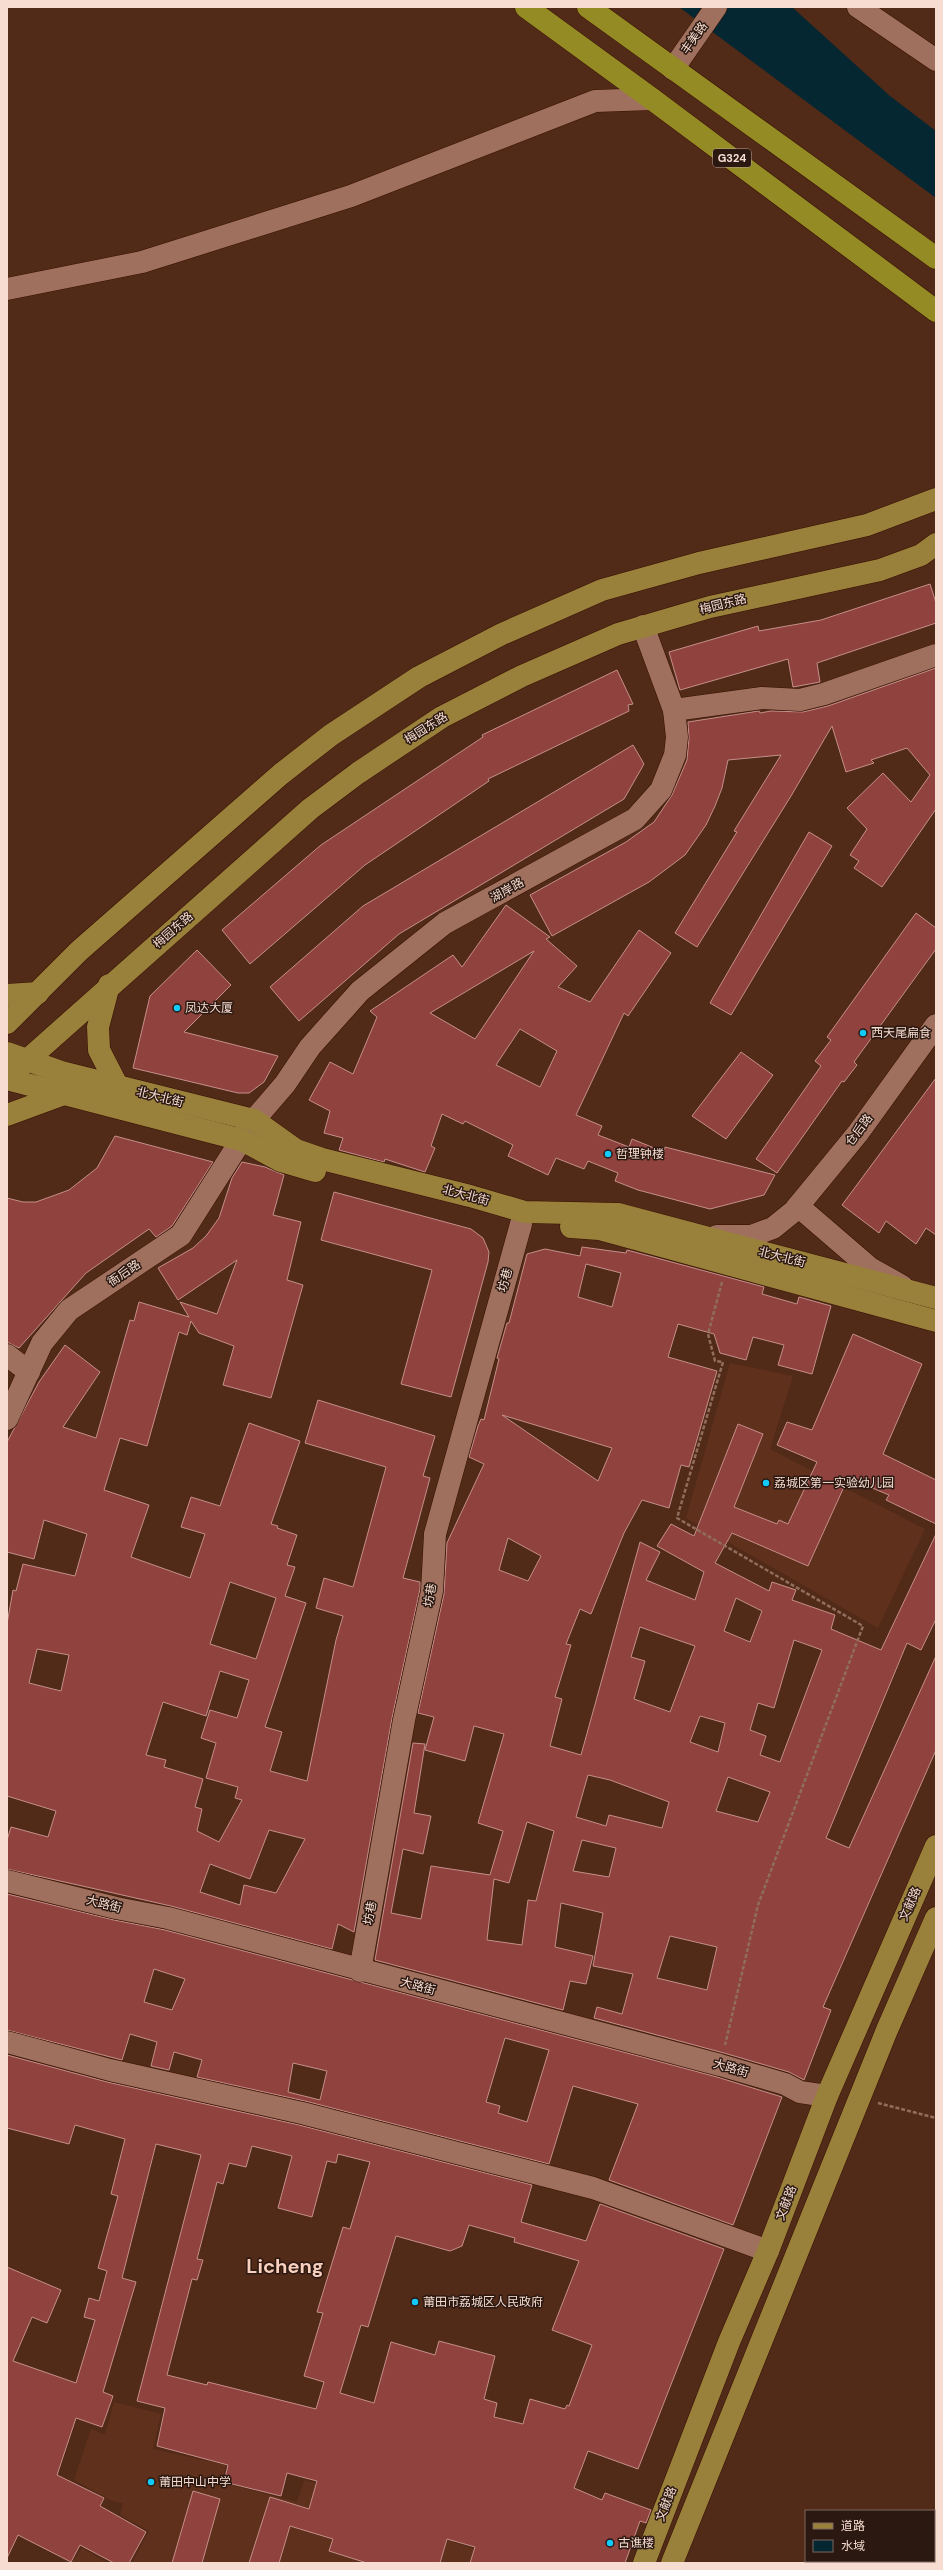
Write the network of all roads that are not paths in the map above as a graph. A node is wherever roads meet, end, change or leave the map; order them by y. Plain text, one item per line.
1 (526, 7) edge
2 (588, 7) edge
3 (716, 7) edge
4 (858, 7) edge
5 (936, 60) edge
6 (673, 69) junction
7 (652, 99) junction
8 (936, 258) edge
9 (7, 289) edge
10 (936, 311) edge
11 (936, 499) edge
12 (936, 544) edge
13 (643, 626) junction
14 (936, 655) edge
15 (674, 710) junction
16 (109, 985) junction
17 (38, 994) junction
18 (7, 995) edge
19 (7, 1023) edge
20 (936, 1025) edge
21 (7, 1053) edge
22 (28, 1062) junction
23 (7, 1078) edge
24 (118, 1086) junction
25 (64, 1094) junction
26 (7, 1115) edge
27 (248, 1130) junction
28 (798, 1206) junction
29 (521, 1224) junction
30 (695, 1235) junction
31 (911, 1291) junction
32 (936, 1298) edge
33 (936, 1321) edge
34 (7, 1355) edge
35 (29, 1372) junction
36 (7, 1419) edge
37 (936, 1846) edge
38 (7, 1881) edge
39 (936, 1918) edge
40 (360, 1971) junction
41 (7, 2042) edge
42 (827, 2096) junction
43 (768, 2251) junction
44 (644, 2563) edge
45 (672, 2563) edge

1 - 7 highway, G324
2 - 6 highway
3 - 6 street, 丰美路
4 - 5 street
6 - 8 highway
7 - 9 street
7 - 10 highway, G324
11 - 17 main road
12 - 13 main road, 梅园东路
13 - 15 street, 湖岸路
13 - 16 main road, 梅园东路
14 - 15 street
15 - 27 street, 湖岸路
16 - 22 main road, 梅园东路
16 - 24 main road
17 - 18 main road
17 - 19 main road
20 - 28 street, 仓后路
21 - 22 main road, 北大北街
22 - 23 main road, 梅园东路
22 - 24 main road, 北大北街
23 - 25 main road, 北大北街
24 - 27 main road, 北大北街
25 - 26 main road
25 - 27 main road, 北大北街
27 - 29 main road, 北大北街
27 - 30 main road, 北大北街
27 - 35 street, 衙后路
28 - 30 street, 仓后路
28 - 31 street
29 - 33 main road, 北大北街
29 - 40 street, 坊巷
30 - 31 main road, 北大北街
31 - 32 main road, 北大北街
34 - 35 street
35 - 36 street, 衙后路
37 - 42 main road, 文献路
38 - 40 street, 大路街
39 - 45 main road
40 - 42 street, 大路街
41 - 43 street
42 - 43 main road, 文献路
43 - 44 main road, 文献路

